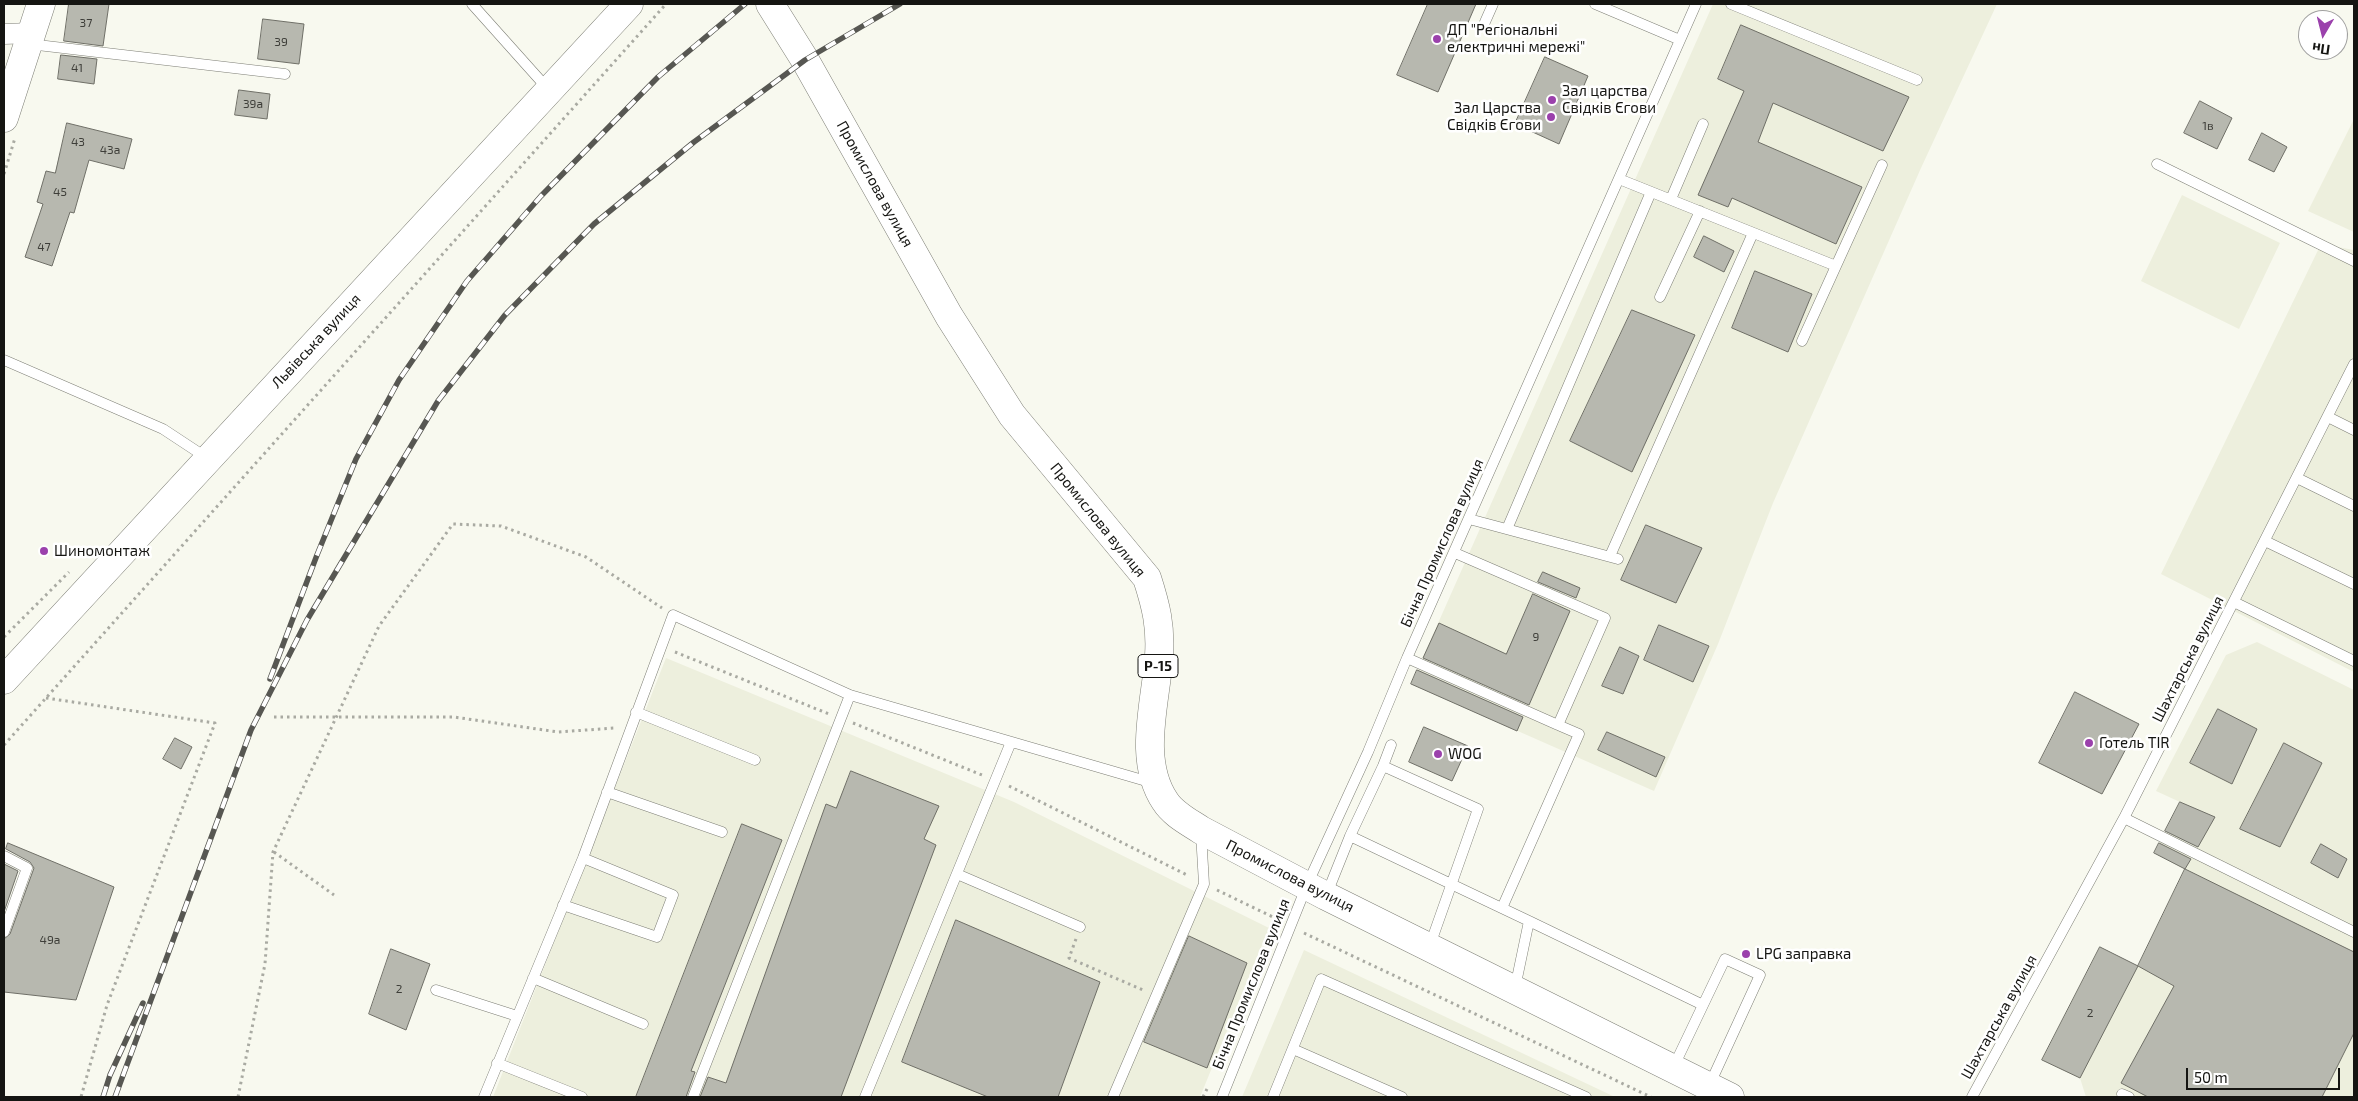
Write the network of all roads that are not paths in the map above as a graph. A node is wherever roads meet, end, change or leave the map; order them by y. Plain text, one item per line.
1 (41, 4) edge
2 (472, 4) edge
3 (629, 4) edge
4 (770, 4) edge
5 (1493, 4) edge
6 (1596, 4) edge
7 (1696, 4) edge
8 (1731, 4) edge
9 (1485, 22) dead end
10 (21, 37) edge
11 (1680, 40) junction
12 (285, 74) dead end
13 (1917, 80) dead end
14 (548, 89) junction
15 (4, 118) edge
16 (1703, 124) dead end
17 (2157, 164) dead end
18 (1882, 165) dead end
19 (1619, 179) junction
20 (1651, 192) junction
21 (1671, 200) junction
22 (1700, 211) junction
23 (1753, 233) junction
24 (2354, 261) edge
25 (1836, 266) junction
26 (1660, 297) dead end
27 (1802, 341) dead end
28 (4, 360) edge
29 (2354, 364) edge
30 (2328, 417) junction
31 (2354, 430) edge
32 (208, 458) junction
33 (2297, 478) junction
34 (2354, 506) edge
35 (1469, 519) junction
36 (1507, 528) junction
37 (2265, 541) junction
38 (1455, 553) junction
39 (2354, 584) edge
40 (2234, 602) junction
41 (1407, 658) junction
42 (2354, 662) edge
43 (4, 680) edge
44 (850, 696) junction
45 (636, 712) junction
46 (1558, 726) junction
47 (1011, 742) junction
48 (1391, 746) dead end
49 (755, 760) dead end
50 (1383, 766) junction
51 (1156, 784) junction
52 (607, 792) junction
53 (2124, 818) junction
54 (1201, 830) junction
55 (722, 832) dead end
56 (1350, 836) junction
57 (4, 856) edge
58 (582, 858) junction
59 (957, 874) junction
60 (1452, 884) junction
61 (1317, 890) junction
62 (563, 905) junction
63 (1502, 908) junction
64 (1529, 921) junction
65 (1080, 927) road end
66 (4, 932) edge
67 (2354, 932) edge
68 (1429, 946) junction
69 (533, 978) junction
70 (1515, 988) junction
71 (436, 990) dead end
72 (1703, 1005) junction
73 (517, 1016) junction
74 (643, 1024) dead end
75 (1293, 1049) junction
76 (497, 1063) junction
77 (1672, 1070) junction
78 (1563, 1092) edge
79 (1719, 1092) edge
80 (484, 1097) edge
81 (582, 1097) edge
82 (692, 1097) edge
83 (865, 1097) edge
84 (1113, 1097) edge
85 (1222, 1097) edge
86 (1273, 1097) edge
87 (1402, 1097) edge
88 (1586, 1097) edge
89 (1972, 1097) edge

1 - 10 main road
2 - 14 lane
3 - 14 main road, Львівська вулиця
4 - 51 main road, Промислова вулиця / Р-15
5 - 9 lane
6 - 11 lane
7 - 11 lane, Бічна Промислова вулиця
8 - 13 lane
10 - 12 lane
10 - 15 main road
11 - 19 lane, Бічна Промислова вулиця
14 - 32 main road, Львівська вулиця
16 - 21 lane
17 - 24 lane
18 - 25 lane
19 - 20 lane
19 - 35 lane, Бічна Промислова вулиця
20 - 21 lane
20 - 36 lane
21 - 22 lane
22 - 23 lane
22 - 26 lane
23 - 25 lane
23 - 36 lane
25 - 27 lane
28 - 32 lane
29 - 30 lane, Шахтарська вулиця
30 - 31 lane
30 - 33 lane, Шахтарська вулиця
32 - 43 main road, Львівська вулиця
33 - 34 lane
33 - 37 lane, Шахтарська вулиця
35 - 36 lane
35 - 38 lane, Бічна Промислова вулиця
37 - 39 lane
37 - 40 lane, Шахтарська вулиця
38 - 41 lane, Бічна Промислова вулиця
38 - 46 lane
40 - 42 lane
40 - 53 lane, Шахтарська вулиця
41 - 46 lane
41 - 61 lane, Бічна Промислова вулиця
44 - 45 lane
44 - 47 lane
44 - 82 lane
45 - 49 lane
45 - 52 lane
46 - 63 lane
47 - 51 lane
47 - 59 lane
48 - 50 lane
50 - 56 lane
50 - 60 lane
51 - 54 main road, Промислова вулиця / Р-15
52 - 55 lane
52 - 58 lane
53 - 67 lane
53 - 89 lane, Шахтарська вулиця
54 - 61 main road, Промислова вулиця / Р-15
54 - 84 lane
56 - 60 lane
56 - 61 lane
57 - 66 lane
58 - 62 lane
58 - 62 lane
59 - 65 lane
59 - 83 lane
60 - 63 lane
60 - 68 lane
61 - 68 main road, Промислова вулиця / Р-15
61 - 85 lane, Бічна Промислова вулиця
62 - 69 lane
63 - 64 lane
64 - 70 lane
64 - 72 lane
68 - 70 main road, Промислова вулиця / Р-15
69 - 73 lane
69 - 74 lane
70 - 77 main road, Промислова вулиця / Р-15
71 - 73 lane
72 - 77 lane
72 - 79 lane
73 - 76 lane
75 - 78 lane
75 - 86 lane
75 - 87 lane
76 - 80 lane
76 - 81 lane
77 - 79 main road, Промислова вулиця / Р-15
78 - 88 lane

